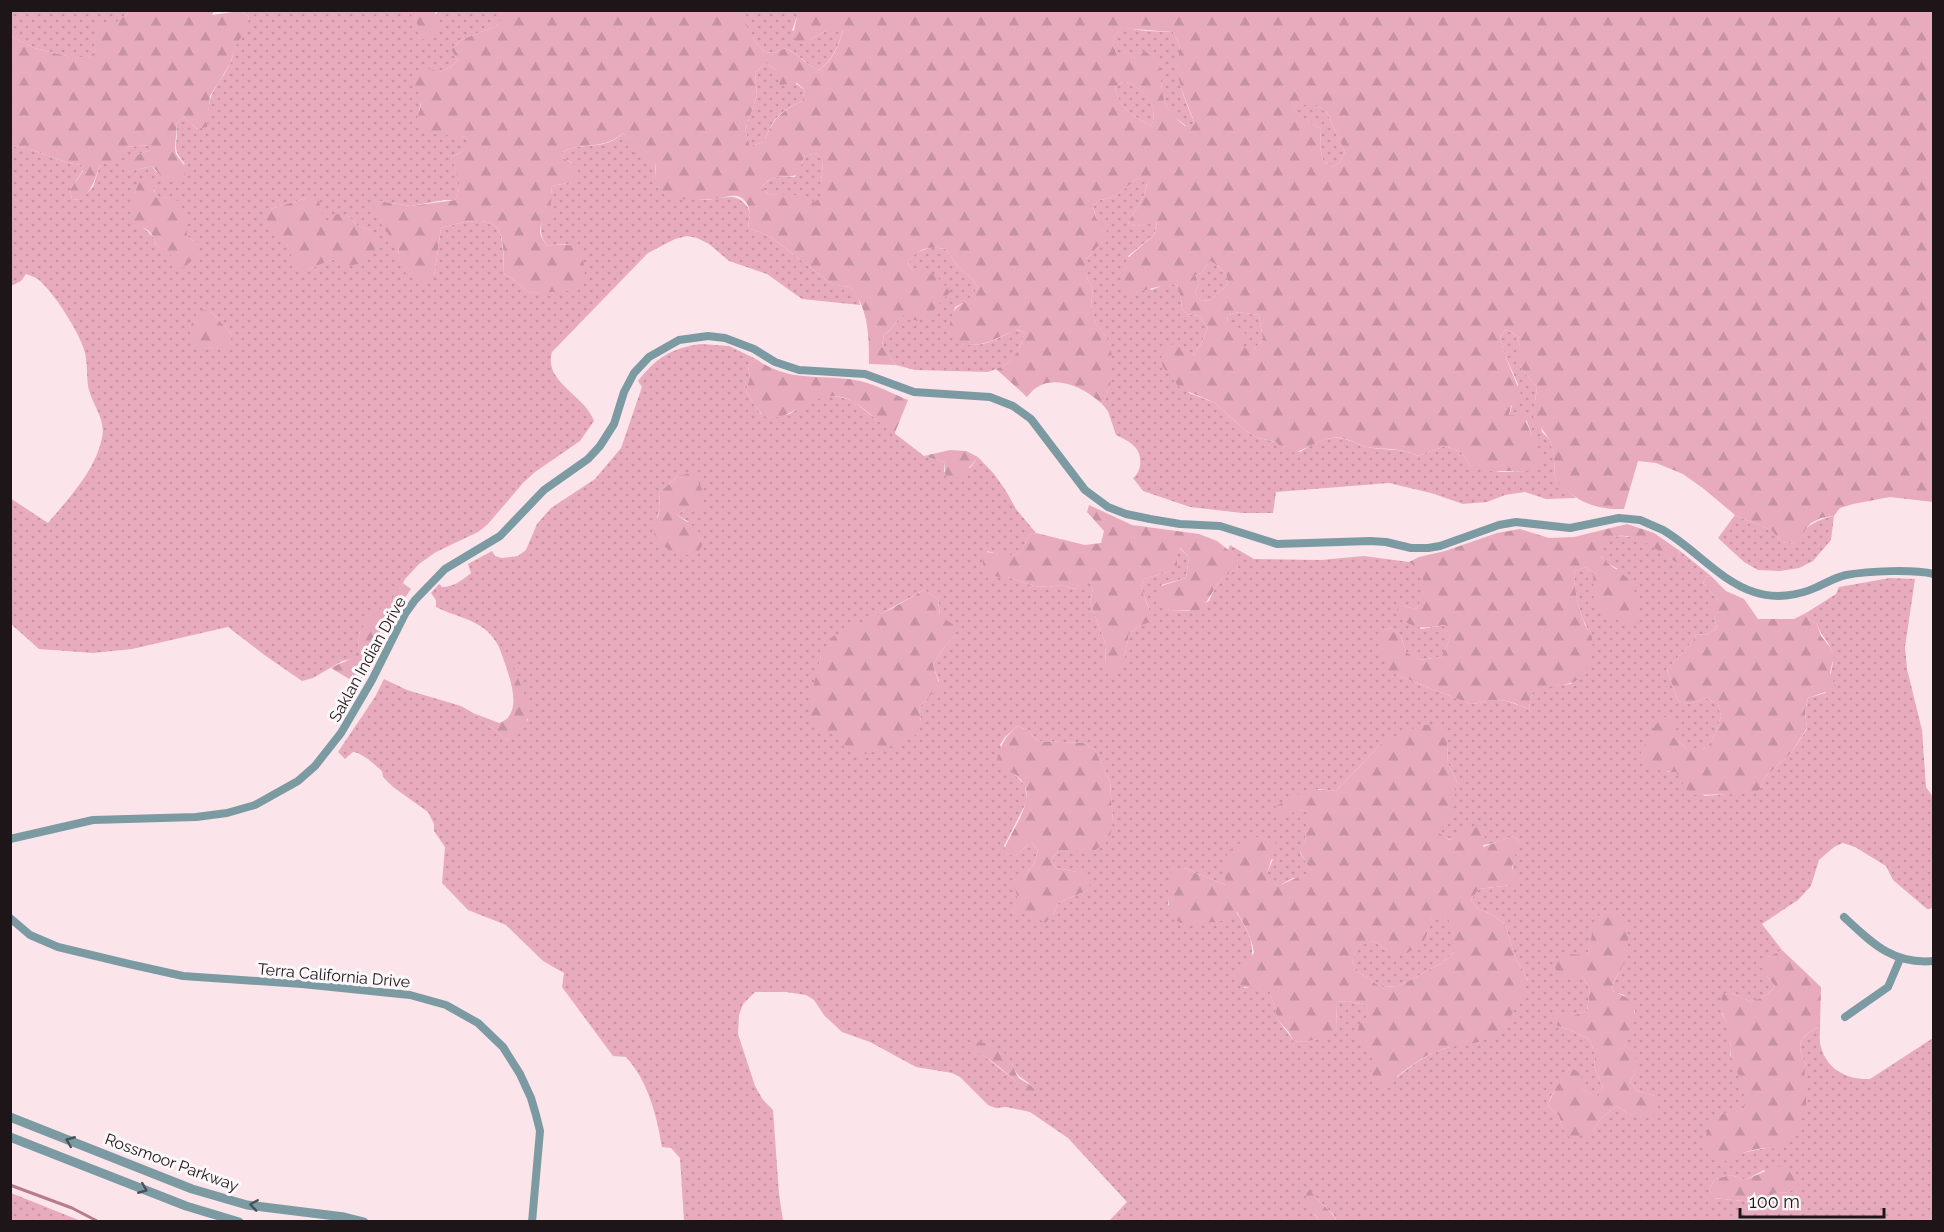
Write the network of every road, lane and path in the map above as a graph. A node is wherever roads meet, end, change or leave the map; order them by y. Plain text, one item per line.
1 (1934, 574) edge
2 (10, 838) edge
3 (1844, 917) dead end
4 (10, 918) edge
5 (1900, 959) junction
6 (1934, 961) edge
7 (1845, 1017) dead end
8 (10, 1117) edge
9 (10, 1137) edge
10 (312, 1217) edge
11 (239, 1221) edge
12 (364, 1221) edge
13 (532, 1221) edge

1 - 2 street, Saklan Indian Drive
3 - 5 street
4 - 13 street, Terra California Drive
5 - 6 street
5 - 7 street
10 -> 8 street, Rossmoor Parkway
9 -> 11 street, Rossmoor Parkway
10 - 12 street, Rossmoor Parkway

